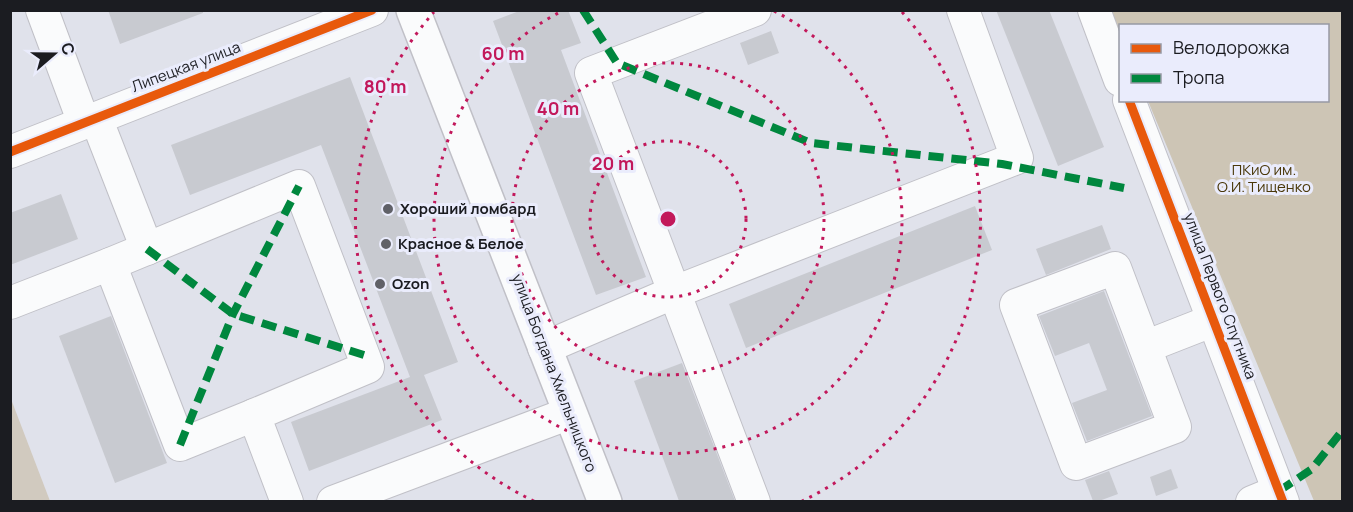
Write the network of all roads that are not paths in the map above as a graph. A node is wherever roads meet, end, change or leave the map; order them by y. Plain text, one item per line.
1 (42, 10) edge
2 (372, 10) edge
3 (413, 10) edge
4 (755, 10) edge
5 (963, 10) edge
6 (1094, 10) edge
7 (1119, 77) edge
8 (1130, 102) edge
9 (90, 121) junction
10 (10, 152) edge
11 (147, 249) junction
12 (110, 264) junction
13 (675, 292) junction
14 (10, 303) edge
15 (1214, 320) junction
16 (1145, 347) junction
17 (544, 348) junction
18 (570, 412) junction
19 (254, 415) junction
20 (382, 493) edge
21 (1272, 498) edge
22 (601, 500) edge
23 (287, 501) edge
24 (333, 501) edge
25 (754, 501) edge

1 - 9 street
2 - 9 street, Липецкая улица
3 - 17 main road, улица Богдана Хмельницкого
4 - 13 street
5 - 13 street
6 - 7 street
8 - 15 street, улица Первого Спутника
9 - 10 street, Липецкая улица
9 - 11 street
11 - 12 street
11 - 19 street
12 - 14 street
12 - 19 street
13 - 17 street
13 - 25 street
15 - 16 street
15 - 21 street, улица Первого Спутника
16 - 16 street
17 - 18 main road, улица Богдана Хмельницкого
18 - 20 street
18 - 22 main road, улица Богдана Хмельницкого
19 - 23 street
20 - 24 street

